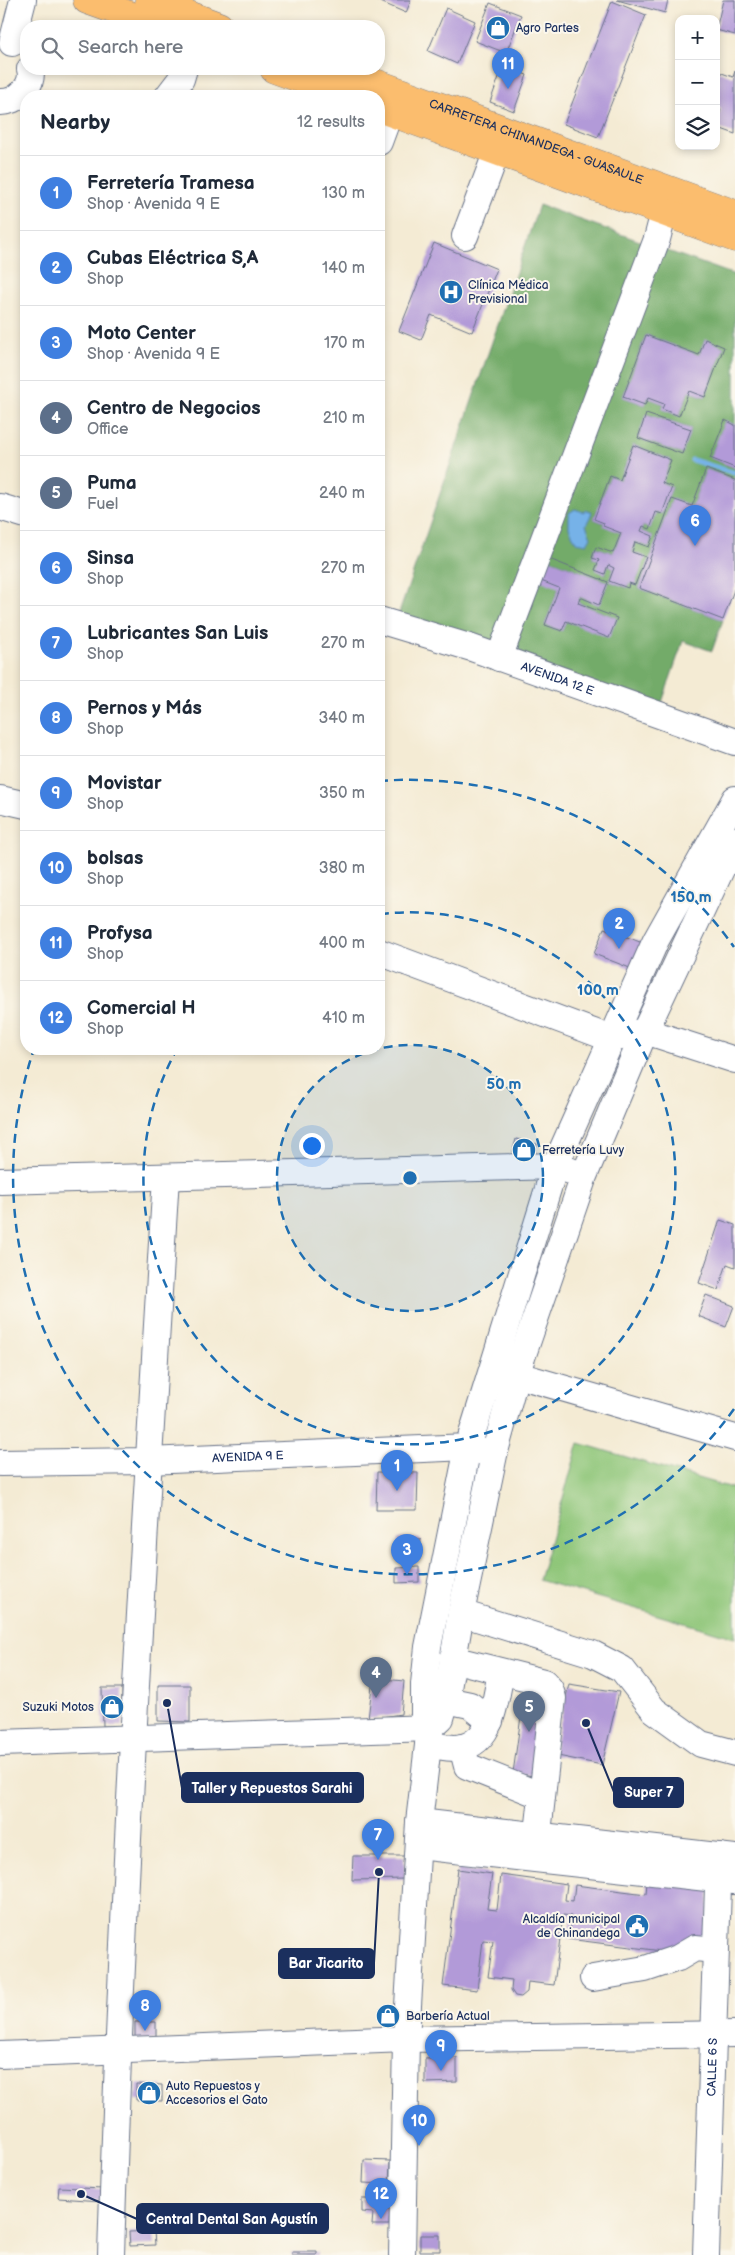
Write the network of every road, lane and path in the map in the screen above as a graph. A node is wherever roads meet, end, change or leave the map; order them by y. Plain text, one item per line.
1 (23, 0) edge
2 (87, 0) edge
3 (149, 0) edge
4 (170, 12) edge
5 (198, 20) edge
6 (13, 47) edge
7 (32, 75) edge
8 (290, 75) edge
9 (353, 75) edge
10 (26, 90) edge
11 (332, 90) edge
12 (20, 95) edge
13 (0, 102) edge
14 (385, 110) edge
15 (497, 151) junction
16 (664, 212) junction
17 (735, 214) edge
18 (465, 236) dead end
19 (735, 238) edge
20 (0, 507) edge
21 (20, 513) edge
22 (385, 622) edge
23 (500, 658) junction
24 (735, 742) edge
25 (0, 799) edge
26 (735, 799) edge
27 (20, 804) edge
28 (735, 840) edge
29 (385, 954) edge
30 (645, 1031) junction
31 (612, 1039) junction
32 (735, 1060) edge
33 (554, 1166) junction
34 (584, 1176) junction
35 (166, 1177) junction
36 (0, 1180) edge
37 (504, 1372) junction
38 (735, 1438) edge
39 (468, 1447) junction
40 (494, 1455) junction
41 (148, 1461) junction
42 (0, 1463) edge
43 (461, 1613) junction
44 (452, 1659) junction
45 (501, 1672) junction
46 (446, 1700) junction
47 (490, 1721) junction
48 (132, 1737) junction
49 (429, 1737) junction
50 (0, 1743) edge
51 (462, 1747) junction
52 (735, 1753) edge
53 (542, 1796) junction
54 (418, 1834) junction
55 (537, 1847) junction
56 (727, 1868) edge
57 (722, 1958) edge
58 (594, 1978) dead end
59 (724, 2034) edge
60 (406, 2039) junction
61 (117, 2051) junction
62 (0, 2055) edge
63 (111, 2255) edge
64 (402, 2255) edge
65 (706, 2255) edge

1 - 6 street
2 - 4 highway
3 - 4 highway
4 - 5 highway
7 - 10 street
8 - 11 highway
9 - 17 highway, CARRETERA CHINANDEGA - GUASAULE
12 - 13 street
14 - 15 highway, CARRETERA CHINANDEGA - GUASAULE
15 - 16 highway, CARRETERA CHINANDEGA - GUASAULE
15 - 18 street
16 - 19 highway, CARRETERA CHINANDEGA - GUASAULE
16 - 23 street
20 - 21 street
22 - 23 street, AVENIDA 12 E
23 - 24 street, AVENIDA 12 E
25 - 27 street
26 - 31 street
28 - 30 street
29 - 31 street
30 - 31 street
30 - 32 street
30 - 34 street
31 - 33 street
33 - 34 street
33 - 35 street
33 - 37 street
34 - 37 street
35 - 36 street
35 - 41 street
37 - 38 street
37 - 39 street
37 - 40 street
39 - 40 street, AVENIDA 9 E
39 - 41 street, AVENIDA 9 E
39 - 49 street
40 - 43 street
41 - 42 street, AVENIDA 9 E
41 - 48 street
43 - 44 street
43 - 52 street
44 - 45 street
44 - 46 street
45 - 47 street
45 - 53 street
46 - 47 street
46 - 49 street
47 - 51 street
48 - 49 street
48 - 50 street
48 - 61 street
49 - 51 street
49 - 54 street
51 - 53 street
53 - 55 street
54 - 55 street
54 - 60 street
55 - 56 street
56 - 57 street, CALLE 6 S
57 - 58 street
57 - 59 street, CALLE 6 S
59 - 60 street
59 - 65 street, CALLE 6 S
60 - 61 street
60 - 64 street
61 - 62 street
61 - 63 street

